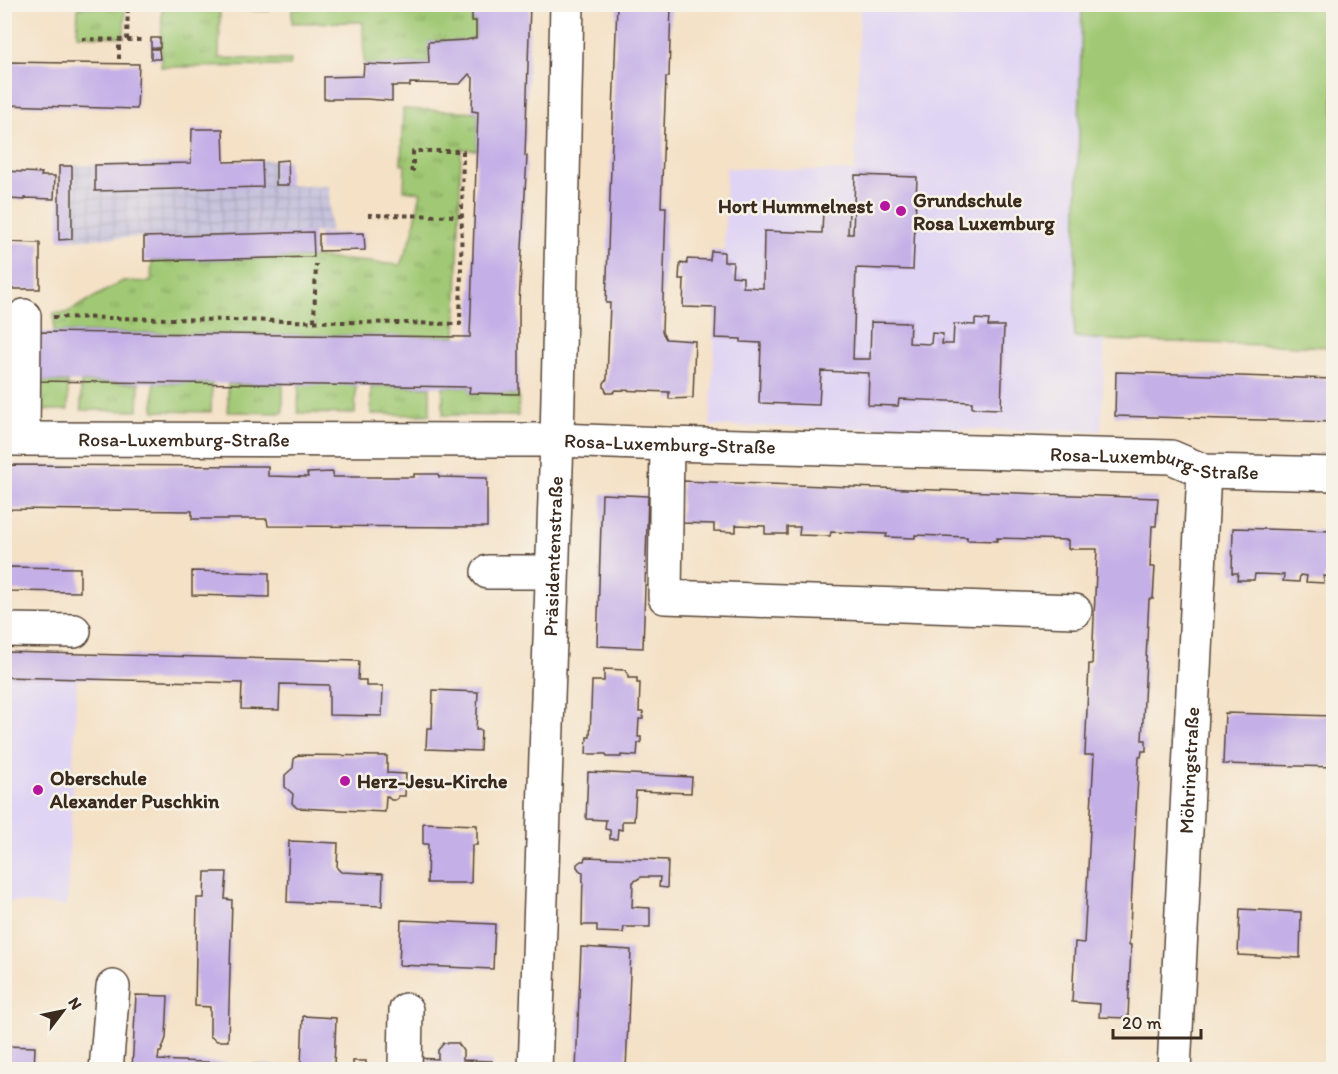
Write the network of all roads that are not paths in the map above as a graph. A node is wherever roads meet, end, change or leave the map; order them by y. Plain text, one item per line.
1 (567, 4) edge
2 (24, 316) road end
3 (14, 439) edge
4 (557, 440) junction
5 (667, 444) junction
6 (1204, 471) junction
7 (1334, 474) edge
8 (488, 572) dead end
9 (552, 572) junction
10 (1075, 611) dead end
11 (4, 630) edge
12 (74, 631) dead end
13 (113, 987) dead end
14 (406, 1010) dead end
15 (106, 1070) edge
16 (405, 1070) edge
17 (535, 1070) edge
18 (1174, 1070) edge

1 - 4 street, Präsidentenstraße
2 - 3 street
3 - 4 street, Rosa-Luxemburg-Straße
4 - 5 street, Rosa-Luxemburg-Straße
4 - 9 street, Präsidentenstraße
5 - 6 street, Rosa-Luxemburg-Straße
5 - 10 street
6 - 7 street, Rosa-Luxemburg-Straße
6 - 18 street, Möhringstraße
8 - 9 street
9 - 17 street, Präsidentenstraße
11 - 12 street
13 - 15 street
14 - 16 street

